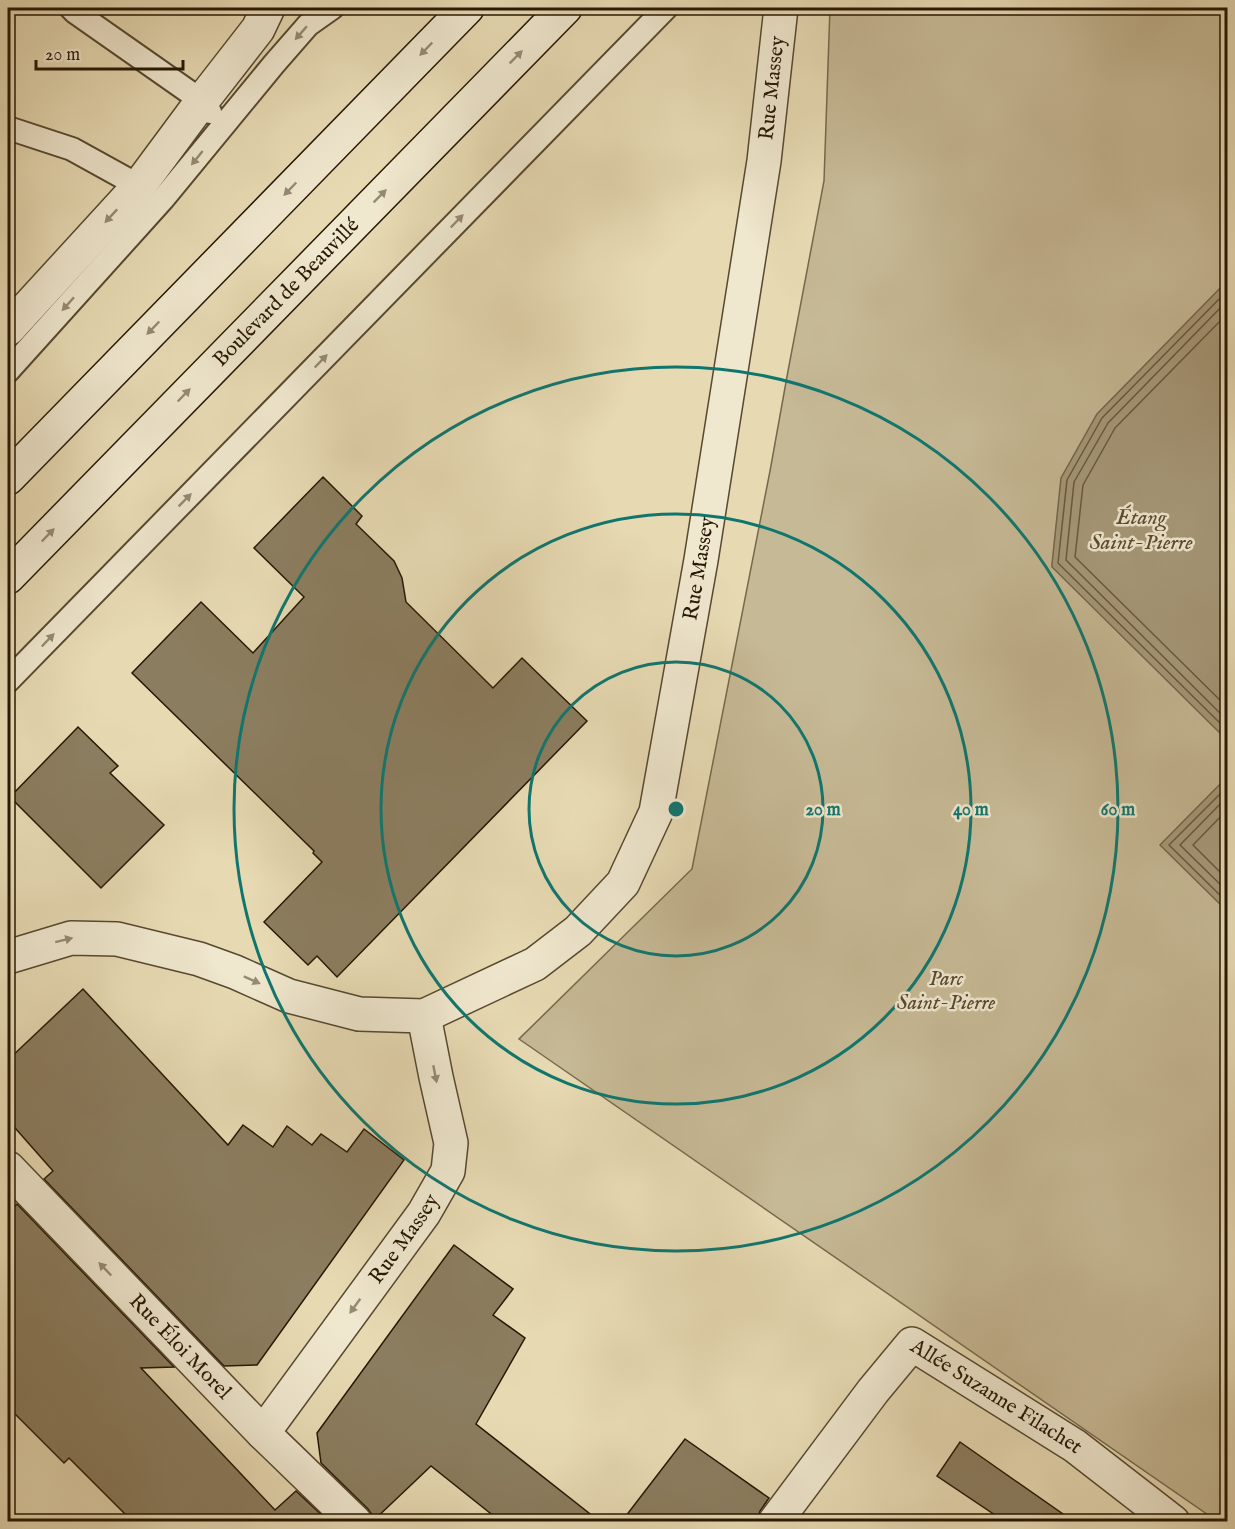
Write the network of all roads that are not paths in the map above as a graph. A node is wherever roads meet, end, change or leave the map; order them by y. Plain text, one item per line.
1 (71, 8) edge
2 (267, 8) edge
3 (332, 8) edge
4 (467, 8) edge
5 (565, 8) edge
6 (666, 8) edge
7 (781, 8) edge
8 (274, 64) junction
9 (225, 71) junction
10 (202, 101) junction
11 (222, 127) junction
12 (8, 128) edge
13 (139, 186) junction
14 (8, 328) edge
15 (8, 371) edge
16 (8, 478) edge
17 (8, 577) edge
18 (8, 681) edge
19 (8, 957) edge
20 (424, 1016) junction
21 (8, 1168) edge
22 (262, 1433) junction
23 (355, 1521) edge
24 (775, 1521) edge
25 (1173, 1521) edge

1 - 10 lane
2 - 9 street
3 -> 8 lane
4 -> 16 street
17 -> 5 street, Boulevard de Beauvillé
18 -> 6 lane
7 - 20 street, Rue Massey
8 - 9 lane
8 - 11 lane
9 - 10 street
10 - 11 lane
10 - 13 street
11 -> 15 lane
12 - 13 lane
13 -> 14 street
19 -> 20 street, Rue Massey
20 -> 22 street, Rue Massey
22 -> 21 street, Rue Éloi Morel
22 - 23 street, Rue Éloi Morel
24 - 25 street, Allée Suzanne Filachet

